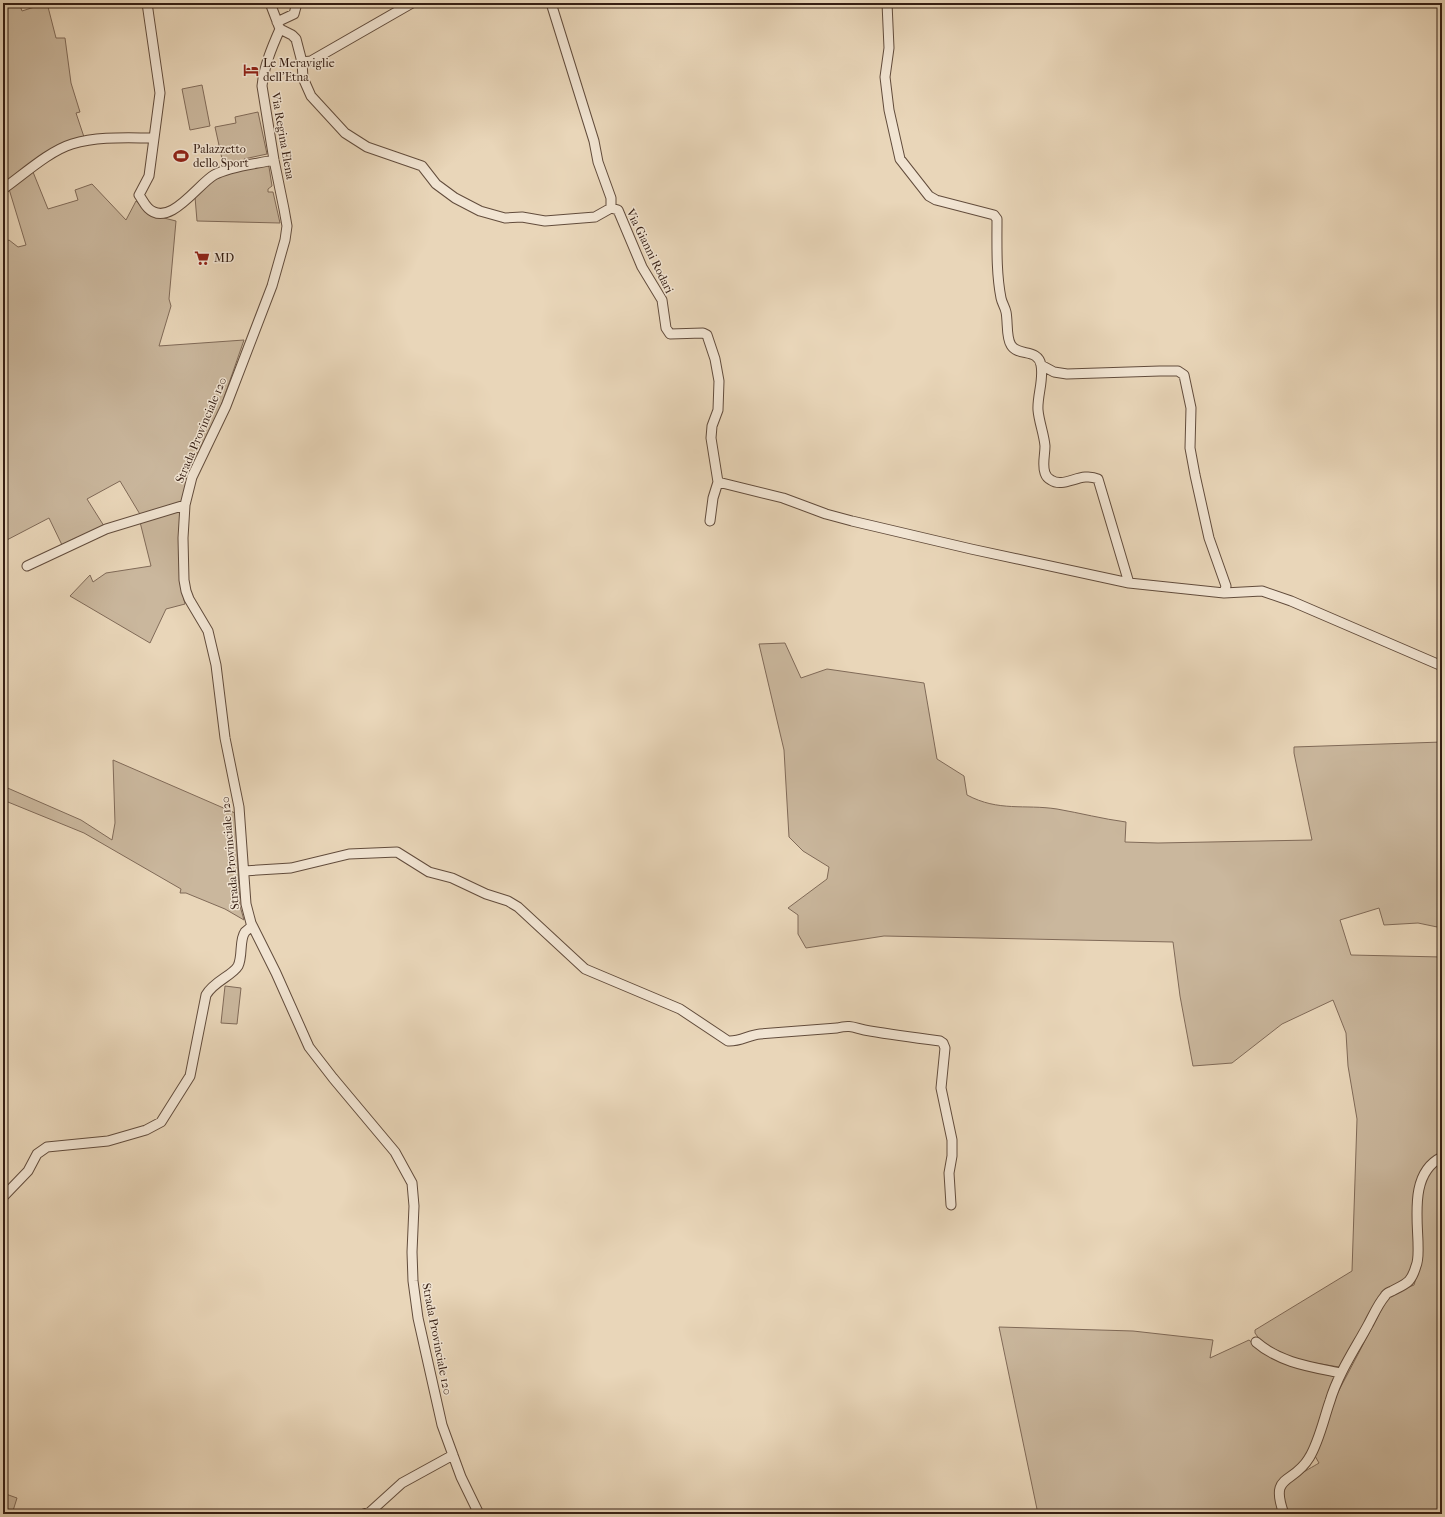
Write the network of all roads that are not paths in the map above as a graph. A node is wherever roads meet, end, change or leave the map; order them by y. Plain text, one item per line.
1 (147, 3) edge
2 (270, 3) edge
3 (298, 3) edge
4 (412, 3) edge
5 (551, 3) edge
6 (887, 3) edge
7 (279, 26) junction
8 (302, 62) junction
9 (154, 138) junction
10 (274, 160) junction
11 (3, 189) edge
12 (611, 208) junction
13 (282, 254) joint
14 (1041, 365) junction
15 (718, 482) junction
16 (185, 505) junction
17 (710, 521) dead end
18 (27, 566) dead end
19 (1130, 583) junction
20 (1224, 594) junction
21 (1442, 666) edge
22 (244, 871) junction
23 (252, 926) junction
24 (1442, 1157) edge
25 (3, 1197) edge
26 (951, 1205) dead end
27 (1256, 1342) dead end
28 (1341, 1373) junction
29 (453, 1455) junction
30 (364, 1514) edge
31 (478, 1514) edge
32 (1284, 1514) edge

1 - 9 street
2 - 7 street
3 - 7 street
4 - 8 street
5 - 12 street
6 - 14 street
7 - 8 street, Via Gianni Rodari
7 - 10 street, Via Regina Elena
8 - 12 street, Via Gianni Rodari
9 - 10 street
9 - 11 street
10 - 13 street, Via Regina Elena
12 - 15 street, Via Gianni Rodari
13 - 16 street, Strada Provinciale 120
14 - 19 street
14 - 20 street
15 - 17 street, Via Gianni Rodari
15 - 19 street
16 - 18 street
16 - 22 street, Strada Provinciale 120
19 - 20 street
20 - 21 street
22 - 23 street, Strada Provinciale 120
22 - 26 street
23 - 25 street
23 - 29 street, Strada Provinciale 120
24 - 28 street
27 - 28 street
28 - 32 street
29 - 30 street
29 - 31 street, Strada Provinciale 120

